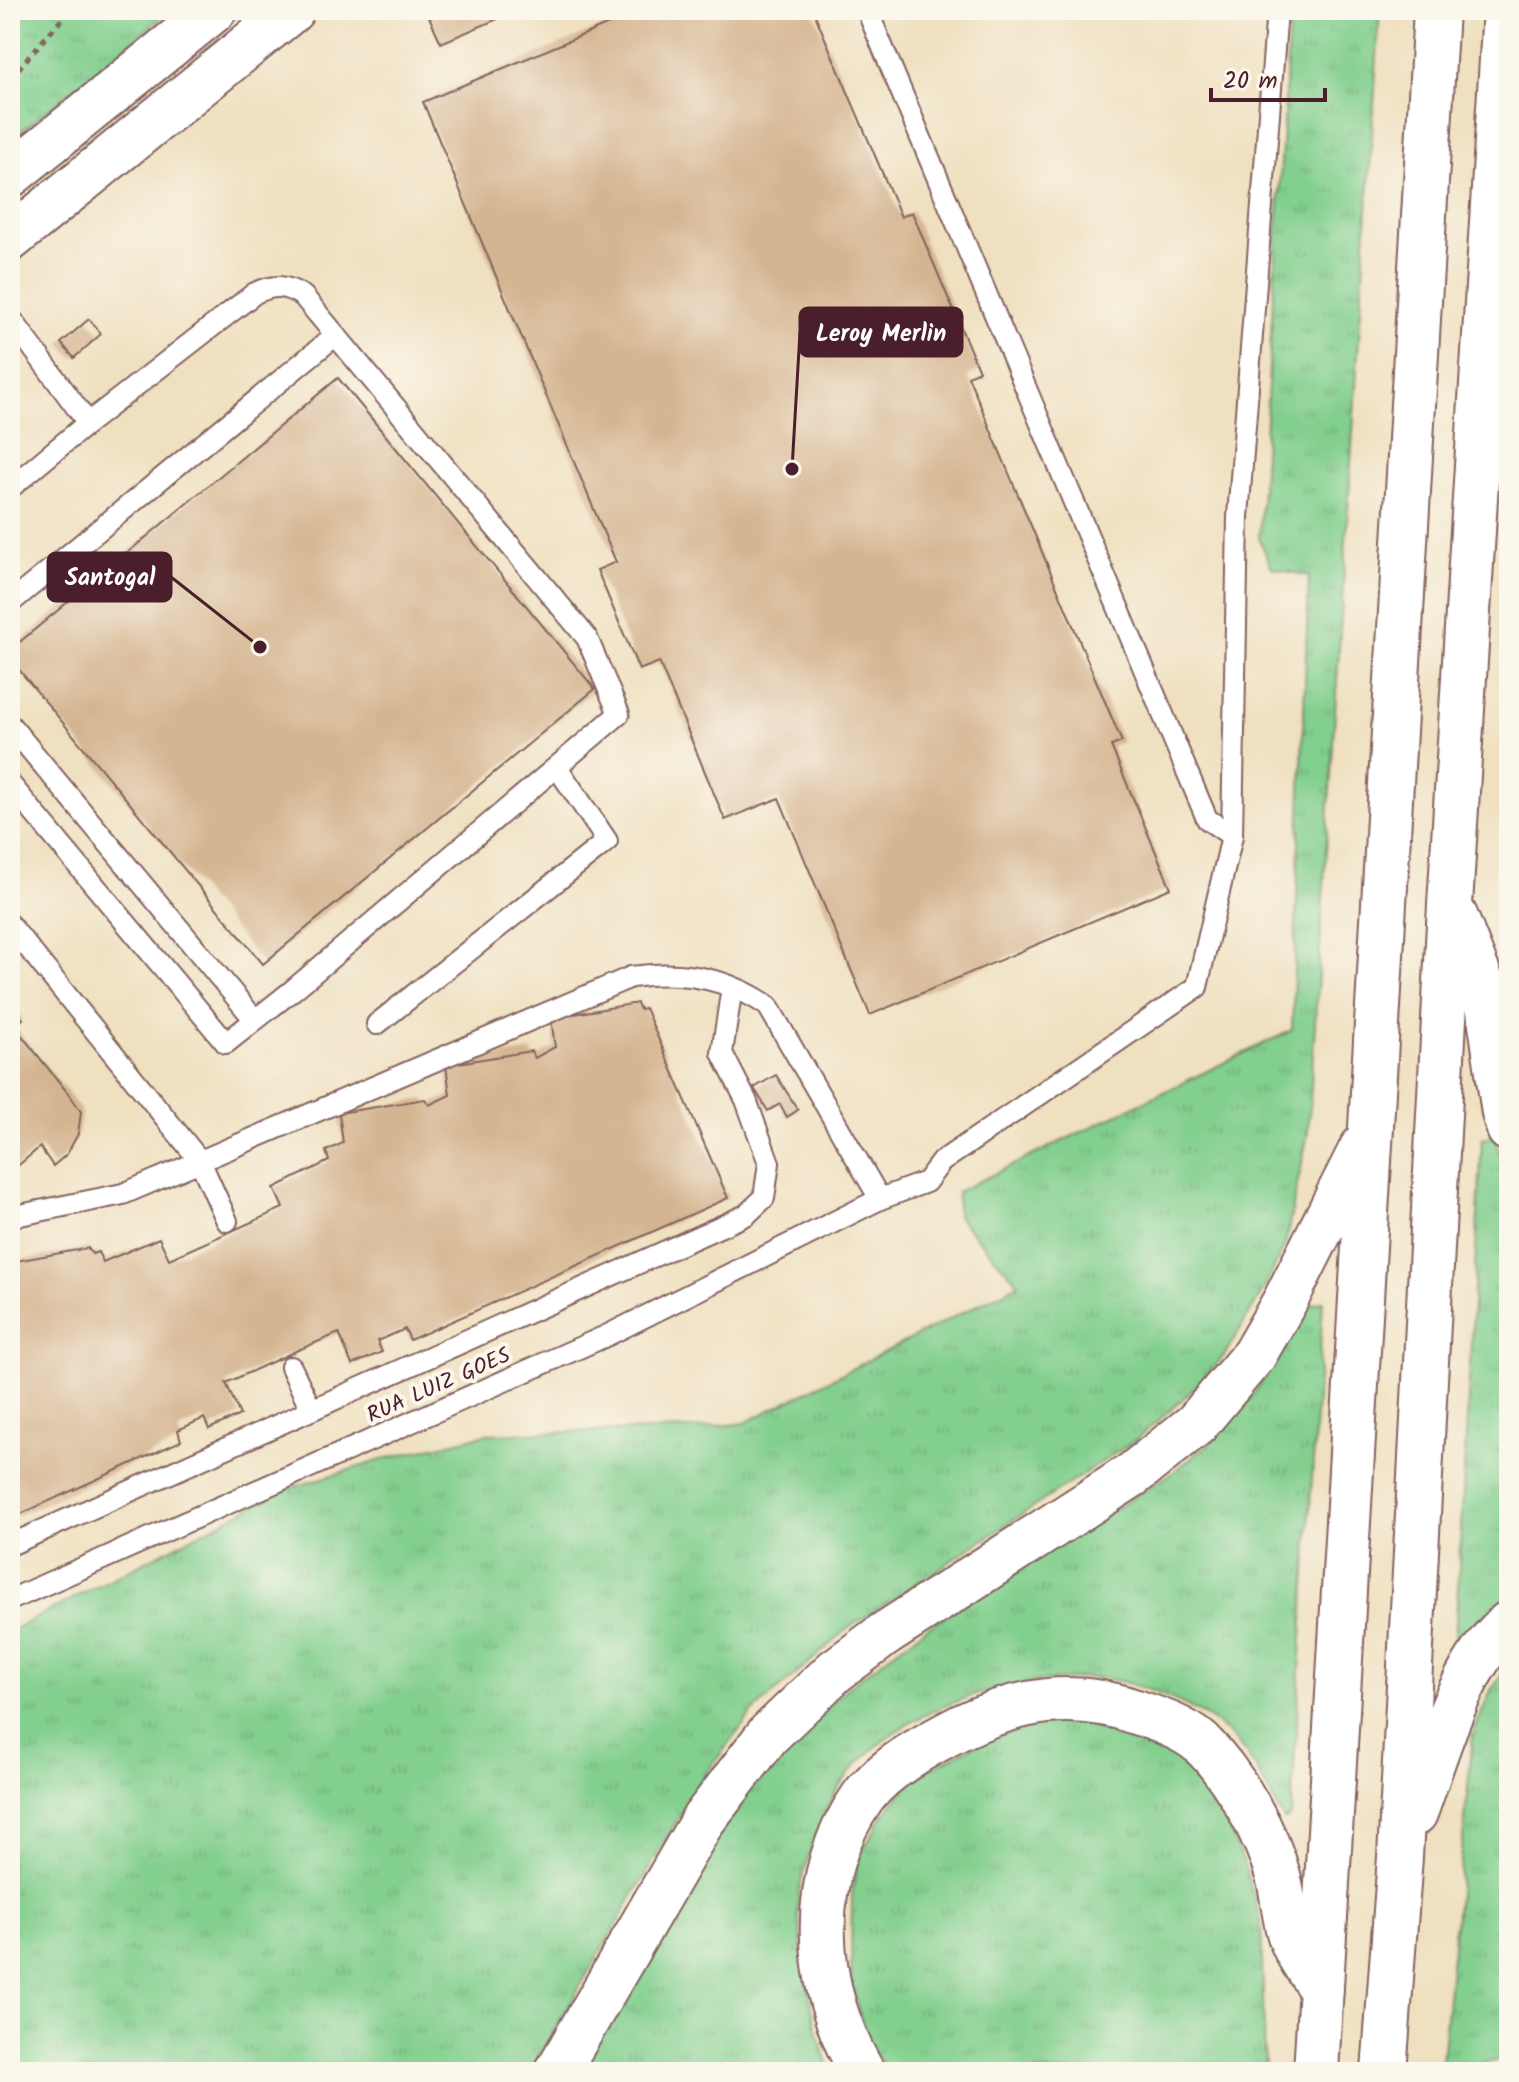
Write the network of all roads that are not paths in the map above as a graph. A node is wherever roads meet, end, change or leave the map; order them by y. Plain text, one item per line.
1 (214, 10) edge
2 (292, 10) edge
3 (867, 10) edge
4 (1277, 10) edge
5 (1436, 10) edge
6 (1505, 10) edge
7 (10, 175) edge
8 (10, 239) edge
9 (10, 317) edge
10 (336, 335) junction
11 (88, 423) junction
12 (10, 488) edge
13 (10, 603) edge
14 (10, 725) edge
15 (557, 767) junction
16 (10, 784) edge
17 (1232, 836) junction
18 (1450, 905) junction
19 (10, 925) edge
20 (732, 987) junction
21 (255, 1020) junction
22 (377, 1024) dead end
23 (1509, 1129) edge
24 (1369, 1135) junction
25 (200, 1161) junction
26 (880, 1199) junction
27 (10, 1217) edge
28 (227, 1221) dead end
29 (291, 1367) dead end
30 (311, 1409) junction
31 (10, 1545) edge
32 (10, 1600) edge
33 (1509, 1623) edge
34 (1400, 1857) junction
35 (1321, 1990) junction
36 (557, 2072) edge
37 (862, 2072) edge
38 (1316, 2072) edge
39 (1384, 2072) edge

1 - 7 main road
2 - 8 main road
3 - 17 lane
4 - 17 lane, RUA LUIZ GOES
5 - 24 main road
6 - 18 main road
9 - 11 lane
10 - 11 lane
10 - 13 lane
10 - 15 lane
11 - 12 lane
14 - 21 lane
15 - 21 lane
15 - 22 lane
16 - 21 lane
17 - 26 lane, RUA LUIZ GOES
18 - 23 main road
18 - 34 main road
19 - 25 lane
20 - 25 lane
20 - 26 lane
20 - 30 lane
24 - 35 main road
24 - 36 main road
25 - 27 lane
25 - 28 lane
26 - 32 lane, RUA LUIZ GOES
29 - 30 lane
30 - 31 lane
33 - 34 main road
34 - 39 main road
35 - 37 main road
35 - 38 main road

